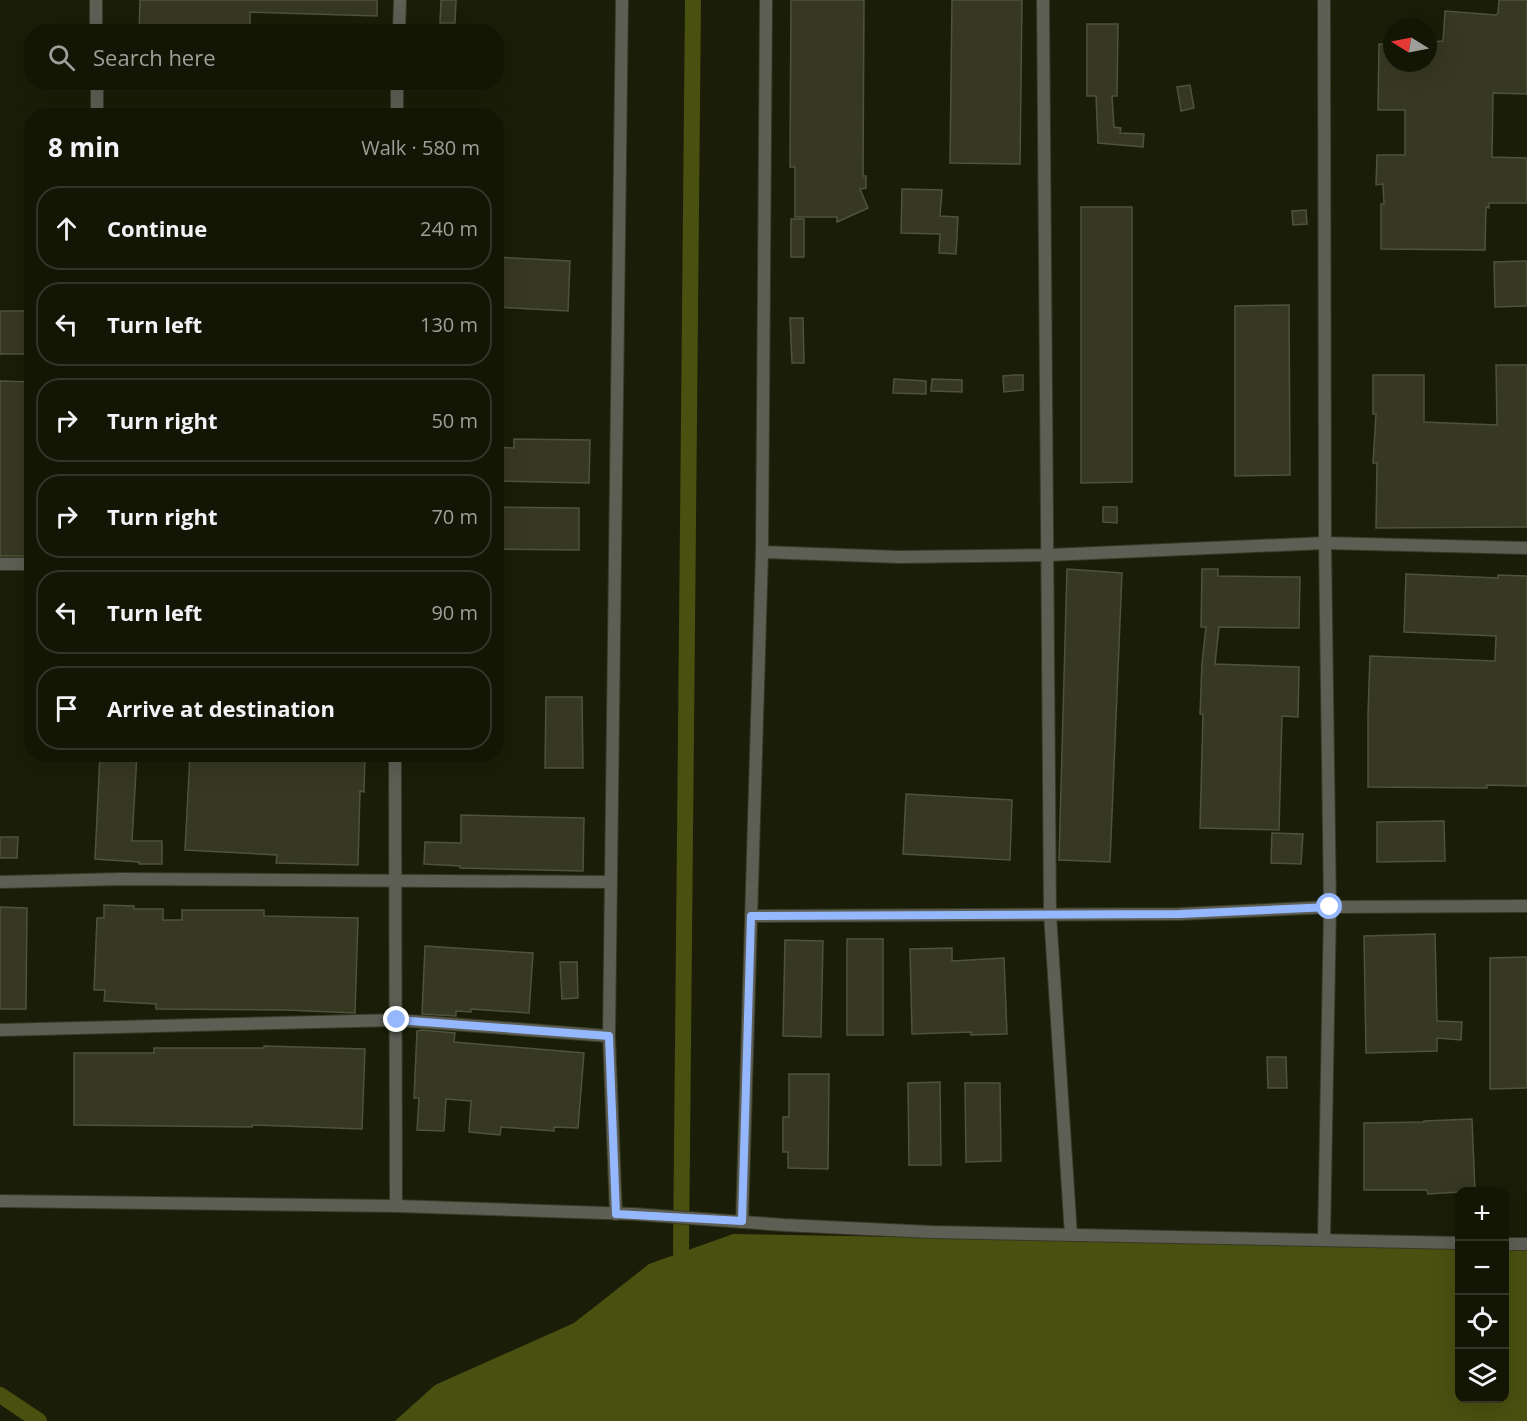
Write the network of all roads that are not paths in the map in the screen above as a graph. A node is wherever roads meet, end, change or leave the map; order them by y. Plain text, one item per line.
1 (96, 0) edge
2 (400, 0) edge
3 (622, 0) edge
4 (766, 0) edge
5 (1043, 0) edge
6 (1324, 0) edge
7 (96, 24) edge
8 (399, 24) edge
9 (97, 90) edge
10 (397, 90) edge
11 (97, 108) edge
12 (397, 108) edge
13 (1325, 543) junction
14 (1527, 548) edge
15 (762, 552) junction
16 (1048, 555) junction
17 (0, 564) edge
18 (24, 564) edge
19 (395, 762) edge
20 (0, 882) edge
21 (394, 882) junction
22 (610, 882) junction
23 (1527, 906) edge
24 (1330, 907) junction
25 (1050, 914) junction
26 (751, 916) junction
27 (397, 1020) junction
28 (0, 1030) edge
29 (609, 1036) junction
30 (0, 1201) edge
31 (396, 1206) junction
32 (616, 1214) junction
33 (742, 1221) junction
34 (1071, 1235) junction
35 (1324, 1240) junction
36 (1455, 1243) edge
37 (1509, 1244) edge
38 (1527, 1244) edge

1 - 7 street
2 - 8 street
3 - 22 street
4 - 15 street
5 - 16 street
6 - 13 street
9 - 11 street
10 - 12 street
13 - 14 street
13 - 16 street
13 - 24 street
15 - 16 street
15 - 26 street
16 - 25 street
17 - 18 street
19 - 21 street
20 - 21 street
21 - 22 street
21 - 27 street
22 - 29 street
23 - 24 street
24 - 25 street
24 - 35 street
25 - 26 street
25 - 34 street
26 - 33 street
27 - 28 street
27 - 29 street
27 - 31 street
29 - 32 street
30 - 31 street
31 - 32 street
32 - 33 street
33 - 34 street
34 - 35 street
35 - 36 street
37 - 38 street

